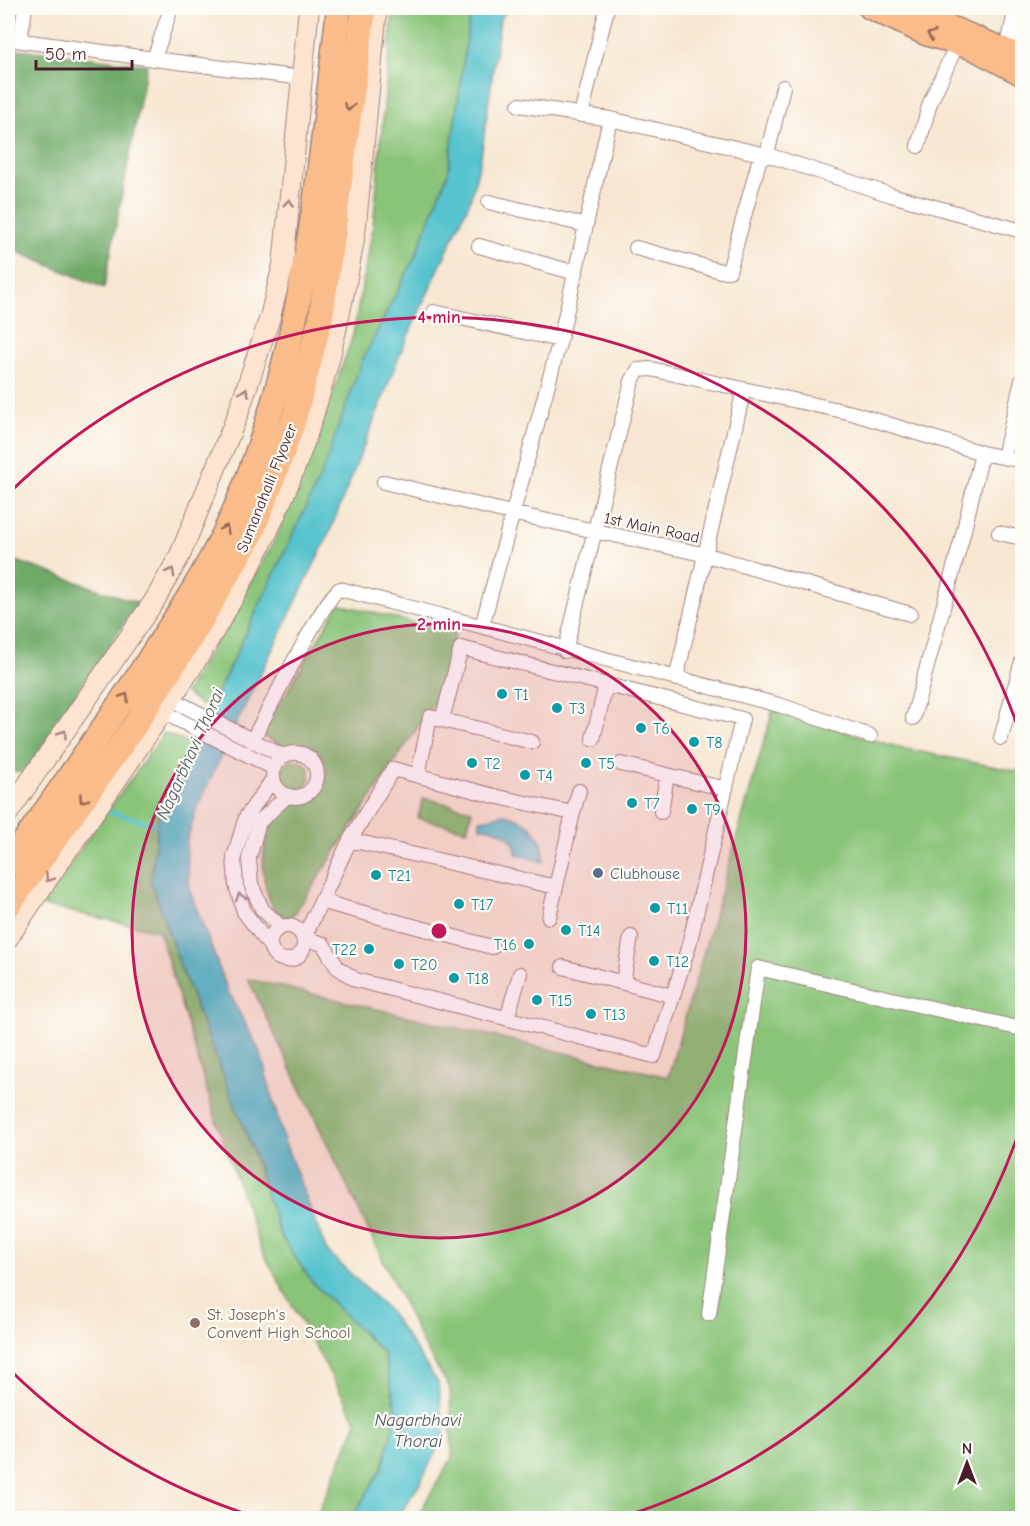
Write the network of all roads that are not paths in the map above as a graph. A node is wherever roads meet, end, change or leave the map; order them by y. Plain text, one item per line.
1 (25, 8) edge
2 (171, 8) edge
3 (309, 8) edge
4 (339, 8) edge
5 (363, 8) edge
6 (377, 8) edge
7 (607, 8) edge
8 (869, 8) edge
9 (905, 8) edge
10 (1016, 8) edge
11 (14, 40) edge
12 (957, 44) junction
13 (1015, 52) edge
14 (154, 59) junction
15 (1023, 75) edge
16 (302, 78) junction
17 (783, 87) dead end
18 (519, 105) dead end
19 (582, 115) junction
20 (610, 119) junction
21 (918, 146) dead end
22 (764, 154) junction
23 (489, 202) dead end
24 (585, 225) junction
25 (1023, 231) edge
26 (479, 246) dead end
27 (636, 248) dead end
28 (576, 273) junction
29 (434, 312) dead end
30 (560, 340) junction
31 (1023, 380) edge
32 (744, 389) junction
33 (982, 453) junction
34 (1004, 457) junction
35 (1023, 461) edge
36 (384, 482) dead end
37 (511, 513) junction
38 (595, 531) junction
39 (999, 533) dead end
40 (1023, 538) edge
41 (707, 555) junction
42 (910, 614) dead end
43 (482, 626) junction
44 (565, 651) junction
45 (597, 659) junction
46 (1023, 661) edge
47 (676, 679) junction
48 (592, 681) junction
49 (606, 685) junction
50 (172, 708) junction
51 (913, 718) dead end
52 (442, 720) junction
53 (870, 735) dead end
54 (1001, 738) dead end
55 (593, 739) dead end
56 (250, 740) junction
57 (532, 742) dead end
58 (283, 756) junction
59 (621, 764) dead end
60 (274, 774) junction
61 (418, 775) junction
62 (667, 775) junction
63 (726, 789) junction
64 (579, 791) dead end
65 (287, 796) junction
66 (661, 812) dead end
67 (8, 813) edge
68 (573, 813) junction
69 (350, 840) junction
70 (8, 865) edge
71 (556, 887) junction
72 (323, 902) junction
73 (8, 906) edge
74 (549, 917) dead end
75 (286, 927) junction
76 (632, 937) dead end
77 (8, 938) edge
78 (304, 938) junction
79 (270, 946) junction
80 (492, 947) dead end
81 (563, 967) dead end
82 (520, 974) dead end
83 (623, 982) junction
84 (674, 996) junction
85 (507, 1018) junction
86 (1023, 1029) edge
87 (710, 1314) dead end

1 - 11 street
2 - 14 street
3 - 16 street
70 -> 4 highway, Sumanahalli Flyover
5 -> 73 highway, Sumanahalli Flyover
6 - 50 street
7 - 19 street
12 -> 8 main road
9 - 13 main road
10 - 13 street
11 - 14 street
12 - 15 main road
12 - 21 street
14 - 16 street
67 -> 16 street
17 - 22 street
18 - 19 street
19 - 20 street
20 - 22 street
20 - 24 street
22 - 25 street
22 - 27 street
23 - 24 street
24 - 28 street
26 - 28 street
28 - 30 street
29 - 30 street
30 - 37 street
31 - 34 street
32 - 33 street
32 - 38 street
32 - 41 street
33 - 34 street
33 - 51 street
34 - 35 street
36 - 37 street, 1st Main Road
37 - 38 street, 1st Main Road
37 - 43 street
38 - 41 street, 1st Main Road
38 - 44 street
39 - 40 street
41 - 42 street, 1st Main Road
41 - 47 street
43 - 44 street
43 - 56 street
44 - 45 street
45 - 47 street
45 - 48 street
46 - 54 street
47 - 53 street
48 - 49 street
48 - 52 street
49 - 55 street
49 - 63 street
50 - 56 street
50 - 60 street
50 -> 77 street
52 - 57 street
52 - 61 street
56 - 58 street
58 - 60 street
58 - 65 street
59 - 62 street
60 - 65 street
79 -> 60 street
61 - 68 street
61 - 69 street
62 - 63 street
62 - 66 street
63 - 84 street
64 - 68 street
65 - 75 street
68 - 71 street
69 - 71 street
69 - 72 street
71 - 74 street
72 - 75 street
72 - 78 street
72 - 80 street
75 - 78 street
75 - 79 street
76 - 83 street
78 - 79 street
78 - 85 street
81 - 83 street
82 - 85 street
83 - 84 street
84 - 85 street
86 - 87 street

